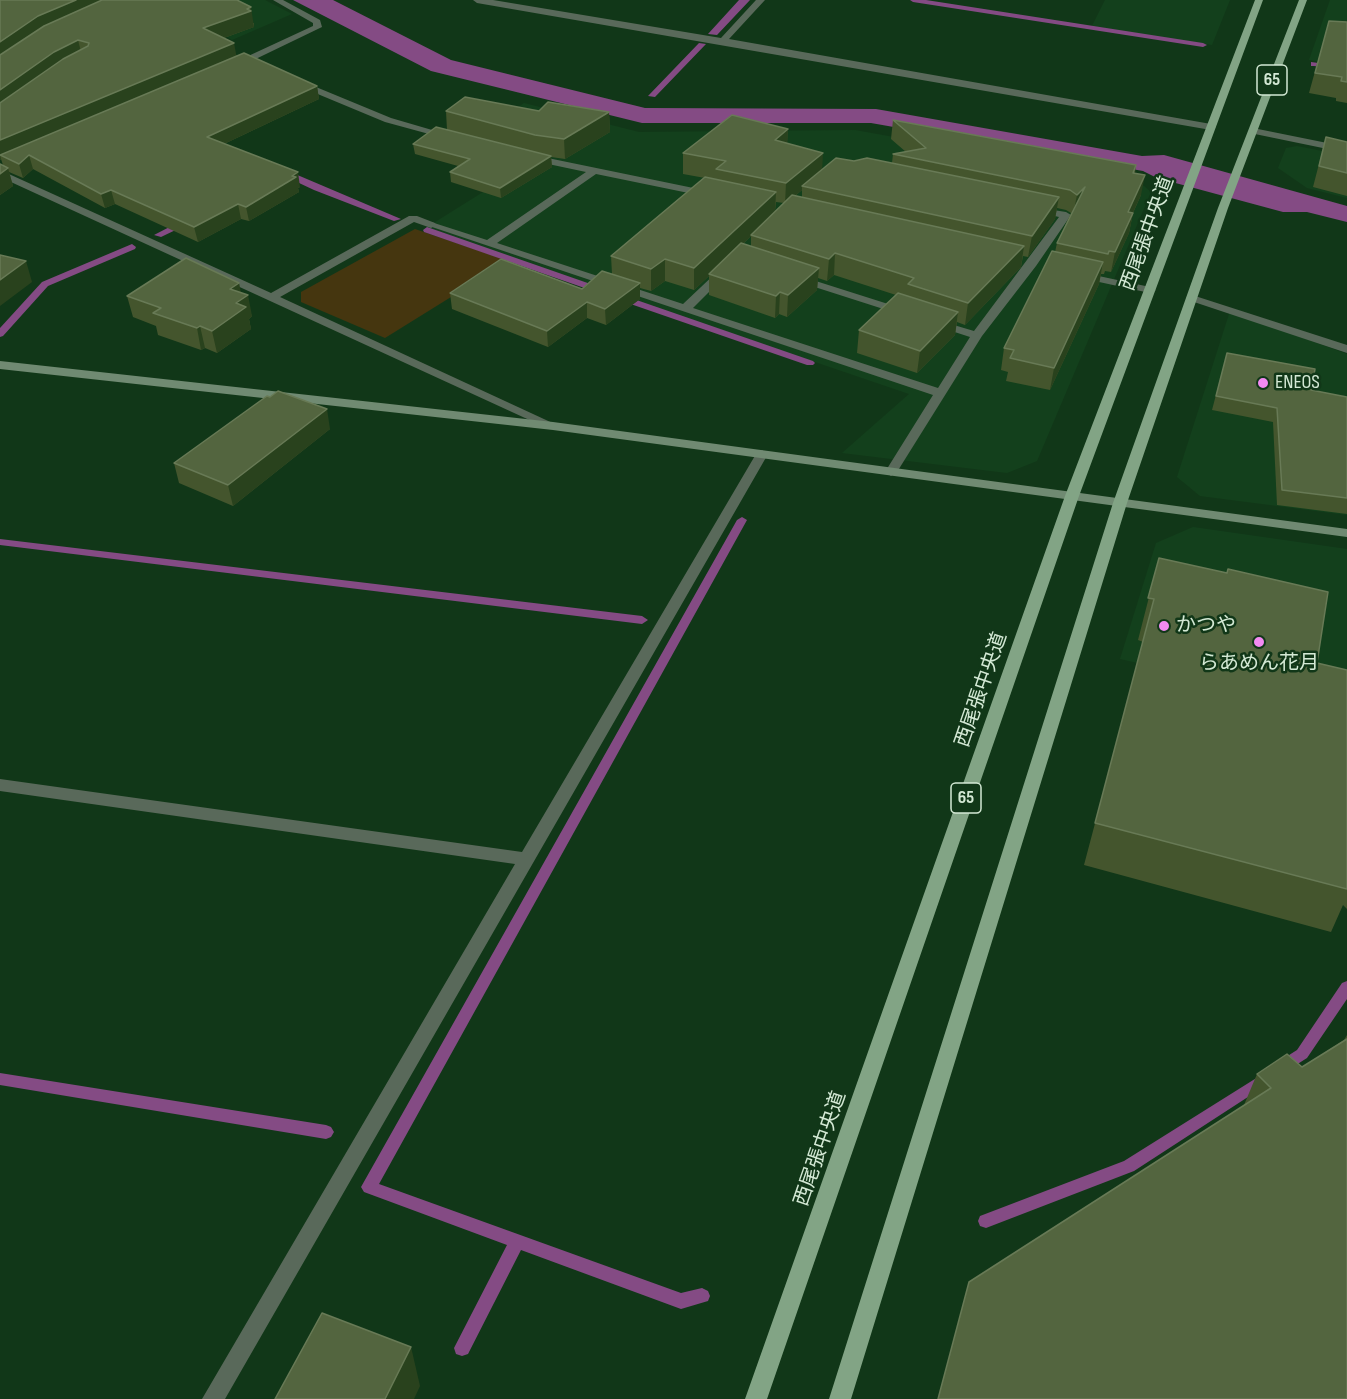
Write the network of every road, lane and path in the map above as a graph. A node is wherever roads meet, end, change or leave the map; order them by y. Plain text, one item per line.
1 (277, 0) edge
2 (477, 0) edge
3 (761, 0) edge
4 (1259, 0) edge
5 (1303, 0) edge
6 (723, 41) junction
7 (246, 61) junction
8 (257, 65) edge
9 (225, 70) edge
10 (290, 79) edge
11 (1210, 126) junction
12 (1253, 131) junction
13 (457, 138) edge
14 (1347, 150) edge
15 (526, 156) edge
16 (11, 162) edge
17 (0, 166) edge
18 (592, 172) junction
19 (0, 173) edge
20 (719, 197) edge
21 (1032, 208) edge
22 (489, 244) junction
23 (729, 267) edge
24 (1064, 271) edge
25 (783, 273) edge
26 (1150, 291) junction
27 (272, 297) junction
28 (1192, 298) junction
29 (686, 308) junction
30 (977, 336) junction
31 (1347, 348) edge
32 (0, 365) edge
33 (940, 393) junction
34 (553, 426) junction
35 (762, 454) junction
36 (891, 472) junction
37 (1072, 496) junction
38 (1120, 503) junction
39 (1347, 533) edge
40 (0, 785) edge
41 (527, 860) junction
42 (213, 1399) edge
43 (756, 1399) edge
44 (840, 1399) edge

1 - 7 street
2 - 6 street
3 - 6 street
4 - 11 main road, 西尾張中央道 / 65
5 - 12 main road, 65
6 - 11 street
7 - 8 street
7 - 9 street
10 - 13 street
11 - 26 main road, 西尾張中央道 / 65
12 - 14 street
12 - 28 main road, 65
15 - 18 street
16 - 17 street
18 - 20 street
18 - 22 street
19 - 27 street
21 - 30 street
22 - 27 street
22 - 29 street
23 - 29 street
24 - 26 street
25 - 30 street
26 - 37 main road, 西尾張中央道 / 65
27 - 34 street
28 - 31 street
28 - 38 main road, 65
29 - 33 street
30 - 33 street
32 - 34 street
33 - 36 street
34 - 35 street
35 - 36 street
35 - 41 street
36 - 37 street
37 - 38 street
37 - 43 main road, 西尾張中央道 / 65
38 - 39 street
38 - 44 main road, 65
40 - 41 street
41 - 42 street

